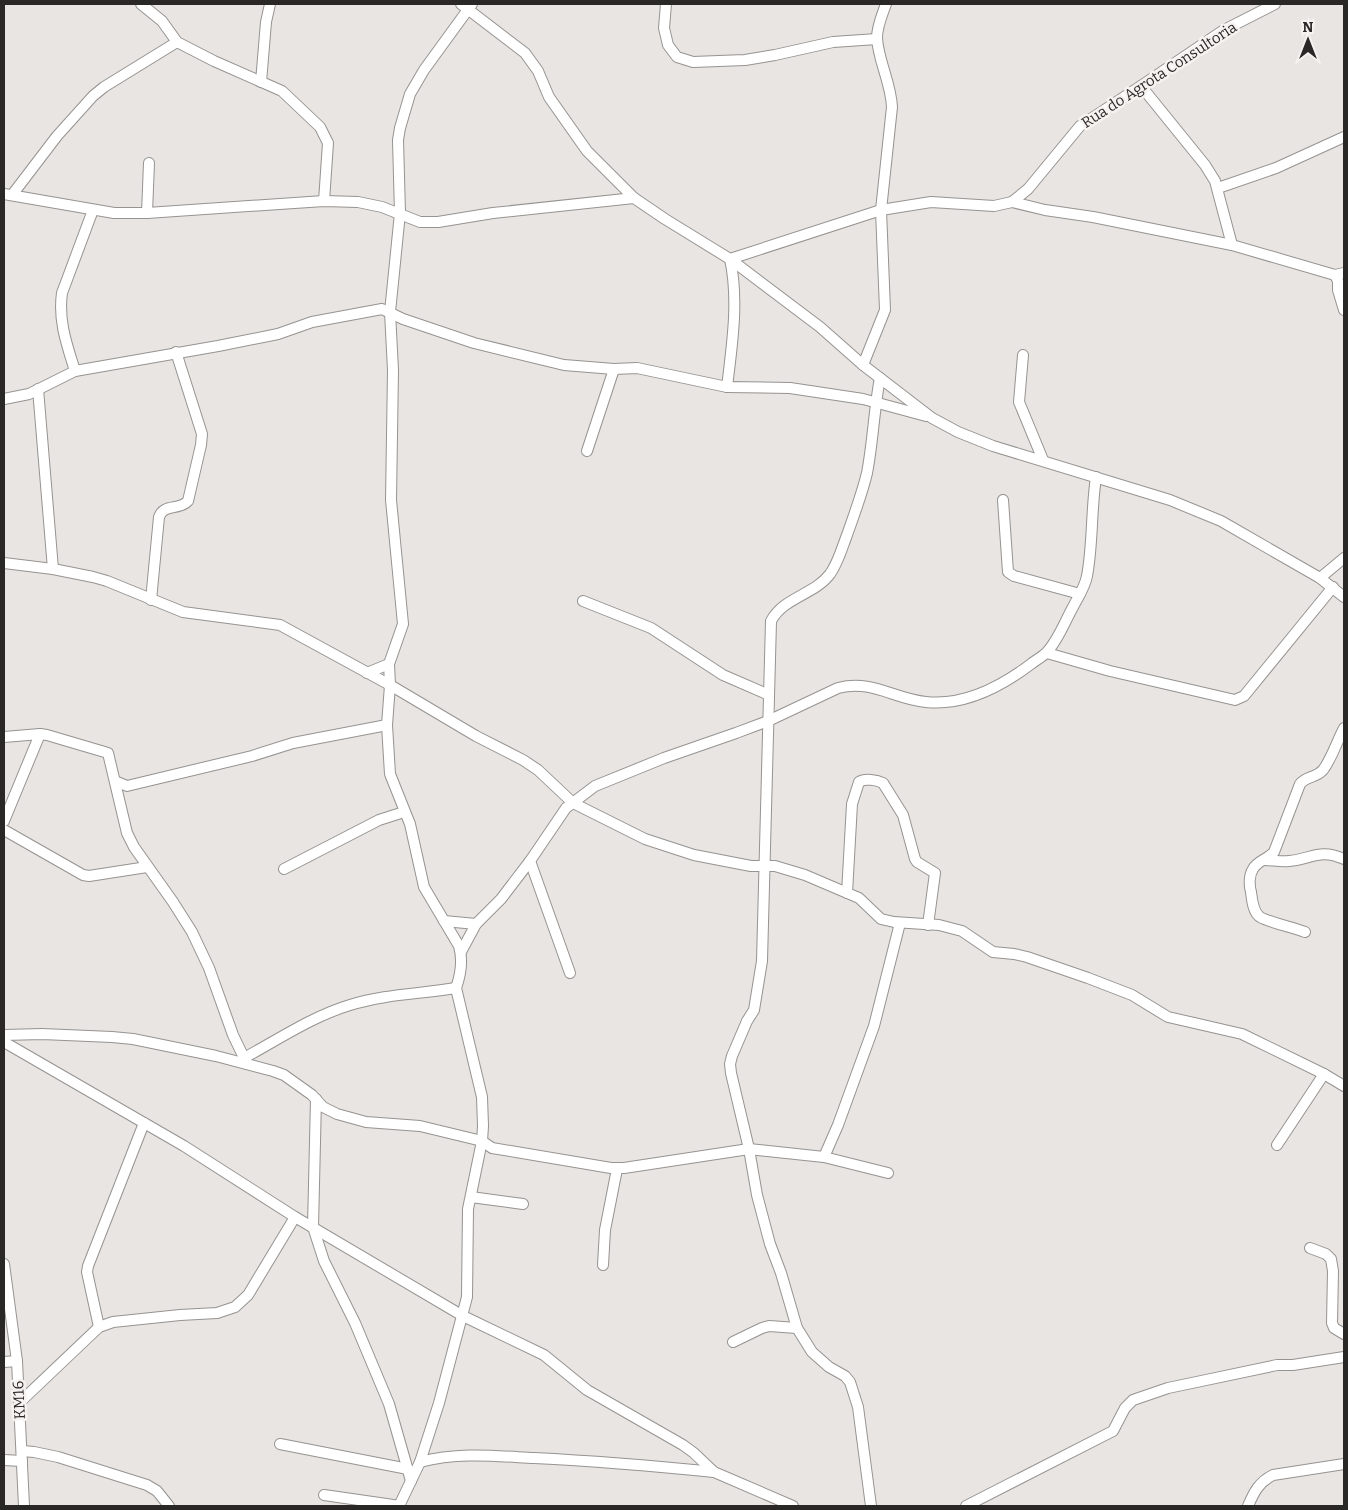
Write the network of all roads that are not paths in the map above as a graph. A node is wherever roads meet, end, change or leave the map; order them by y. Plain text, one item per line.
1 (141, 4) edge
2 (270, 4) edge
3 (666, 4) edge
4 (886, 4) edge
5 (1275, 4) edge
6 (467, 5) edge
7 (877, 39) junction
8 (177, 42) junction
9 (261, 82) junction
10 (1141, 86) junction
11 (1344, 137) edge
12 (149, 163) dead end
13 (1218, 188) junction
14 (8, 194) edge
15 (634, 198) junction
16 (324, 201) junction
17 (1012, 202) junction
18 (93, 210) junction
19 (882, 210) junction
20 (147, 213) junction
21 (400, 213) junction
22 (1232, 245) junction
23 (730, 259) junction
24 (1340, 274) edge
25 (1344, 310) edge
26 (390, 312) junction
27 (176, 352) junction
28 (1023, 355) dead end
29 (863, 365) junction
30 (614, 369) junction
31 (75, 371) junction
32 (880, 378) junction
33 (726, 386) junction
34 (38, 389) junction
35 (4, 399) edge
36 (875, 402) junction
37 (932, 418) junction
38 (587, 451) dead end
39 (1043, 460) junction
40 (1096, 477) junction
41 (1003, 500) dead end
42 (1344, 558) edge
43 (4, 563) edge
44 (53, 569) junction
45 (1320, 578) junction
46 (1333, 586) junction
47 (1080, 594) junction
48 (1344, 597) edge
49 (151, 600) junction
50 (583, 601) dead end
51 (1047, 653) junction
52 (389, 664) junction
53 (367, 673) junction
54 (390, 685) junction
55 (770, 695) junction
56 (768, 720) junction
57 (387, 725) junction
58 (1344, 728) edge
59 (40, 734) junction
60 (4, 737) edge
61 (115, 781) junction
62 (127, 786) junction
63 (119, 798) junction
64 (573, 803) junction
65 (404, 812) junction
66 (4, 821) edge
67 (4, 830) edge
68 (1344, 859) edge
69 (1264, 860) junction
70 (530, 861) junction
71 (764, 866) junction
72 (147, 867) junction
73 (284, 869) dead end
74 (847, 893) junction
75 (444, 921) junction
76 (900, 923) junction
77 (476, 924) junction
78 (928, 925) junction
79 (1305, 932) dead end
80 (461, 952) junction
81 (570, 972) dead end
82 (456, 988) junction
83 (4, 1035) edge
84 (4, 1042) edge
85 (246, 1061) junction
86 (1324, 1074) junction
87 (1344, 1086) edge
88 (316, 1099) junction
89 (144, 1123) junction
90 (482, 1141) junction
91 (1277, 1145) dead end
92 (749, 1149) junction
93 (824, 1157) junction
94 (617, 1169) junction
95 (888, 1173) dead end
96 (471, 1197) junction
97 (523, 1204) dead end
98 (295, 1217) junction
99 (313, 1227) junction
100 (1310, 1248) dead end
101 (4, 1264) edge
102 (603, 1266) dead end
103 (462, 1316) junction
104 (99, 1327) junction
105 (797, 1328) junction
106 (1344, 1334) edge
107 (733, 1342) dead end
108 (1344, 1357) edge
109 (16, 1361) junction
110 (4, 1362) edge
111 (19, 1403) junction
112 (280, 1444) dead end
113 (22, 1456) junction
114 (5, 1459) edge
115 (420, 1462) junction
116 (1344, 1464) edge
117 (408, 1469) junction
118 (714, 1472) junction
119 (409, 1486) junction
120 (324, 1496) dead end
121 (24, 1506) edge
122 (168, 1506) edge
123 (400, 1506) edge
124 (408, 1506) edge
125 (793, 1506) edge
126 (871, 1506) edge
127 (966, 1506) edge
128 (1248, 1506) edge

1 - 8 street
2 - 9 street
3 - 7 street
4 - 7 street
5 - 10 street, Rua do Agrota Consultoria
6 - 15 street
6 - 21 street
7 - 19 street
8 - 9 street
8 - 14 street
9 - 16 street
10 - 13 street
10 - 17 street, Rua do Agrota Consultoria
11 - 13 street
12 - 20 street
13 - 22 street
14 - 18 street
15 - 21 street
15 - 23 street
16 - 20 street
16 - 21 street
17 - 19 street
17 - 22 street
18 - 20 street
18 - 31 street
19 - 23 street
19 - 29 street
21 - 26 street
22 - 24 street
23 - 29 street
23 - 33 street
24 - 25 street
26 - 27 street
26 - 30 street
26 - 52 street
27 - 31 street
27 - 49 street
28 - 39 street
29 - 32 street
30 - 33 street
30 - 38 street
31 - 34 street
32 - 36 street
32 - 37 street
33 - 36 street
34 - 35 street
34 - 44 street
36 - 37 street
36 - 55 street
37 - 39 street
39 - 40 street
40 - 45 street
40 - 47 street
41 - 47 street
42 - 45 street
43 - 44 street
44 - 49 street
45 - 46 street
46 - 48 street
46 - 51 street
47 - 51 street
49 - 53 street
50 - 55 street
51 - 56 street
52 - 53 street
52 - 54 street
53 - 54 street
54 - 57 street
54 - 64 street
55 - 56 street
56 - 64 street
56 - 71 street
57 - 62 street
57 - 65 street
58 - 69 street
59 - 60 street
59 - 61 street
59 - 66 street
61 - 62 street
61 - 63 street
62 - 63 street
63 - 72 street
64 - 70 street
64 - 71 street
65 - 73 street
65 - 75 street
67 - 72 street
68 - 69 street
69 - 79 street
70 - 77 street
70 - 81 street
71 - 74 street
71 - 92 street
72 - 85 street
74 - 76 street
74 - 78 street
75 - 77 street
75 - 80 street
76 - 78 street
76 - 93 street
77 - 80 street
78 - 86 street
80 - 82 street
82 - 85 street
82 - 90 street
83 - 85 street
84 - 89 street
85 - 88 street
86 - 87 street
86 - 91 street
88 - 90 street
88 - 99 street
89 - 98 street
89 - 104 street
90 - 94 street
90 - 96 street
92 - 93 street
92 - 94 street
92 - 105 street
93 - 95 street
94 - 102 street
96 - 97 street
96 - 103 street
98 - 99 street
98 - 104 street
99 - 103 street
99 - 117 street
100 - 106 street
101 - 109 street, KM16
103 - 115 street
103 - 118 street
104 - 111 street
105 - 107 street
105 - 126 street
108 - 127 street
109 - 110 street
109 - 111 street, KM16
111 - 113 street, KM16
112 - 117 street
113 - 114 street
113 - 121 street, KM16
113 - 122 street
115 - 118 street
115 - 119 street
116 - 128 street
117 - 119 street
118 - 125 street
119 - 123 street
119 - 124 street
120 - 123 street

